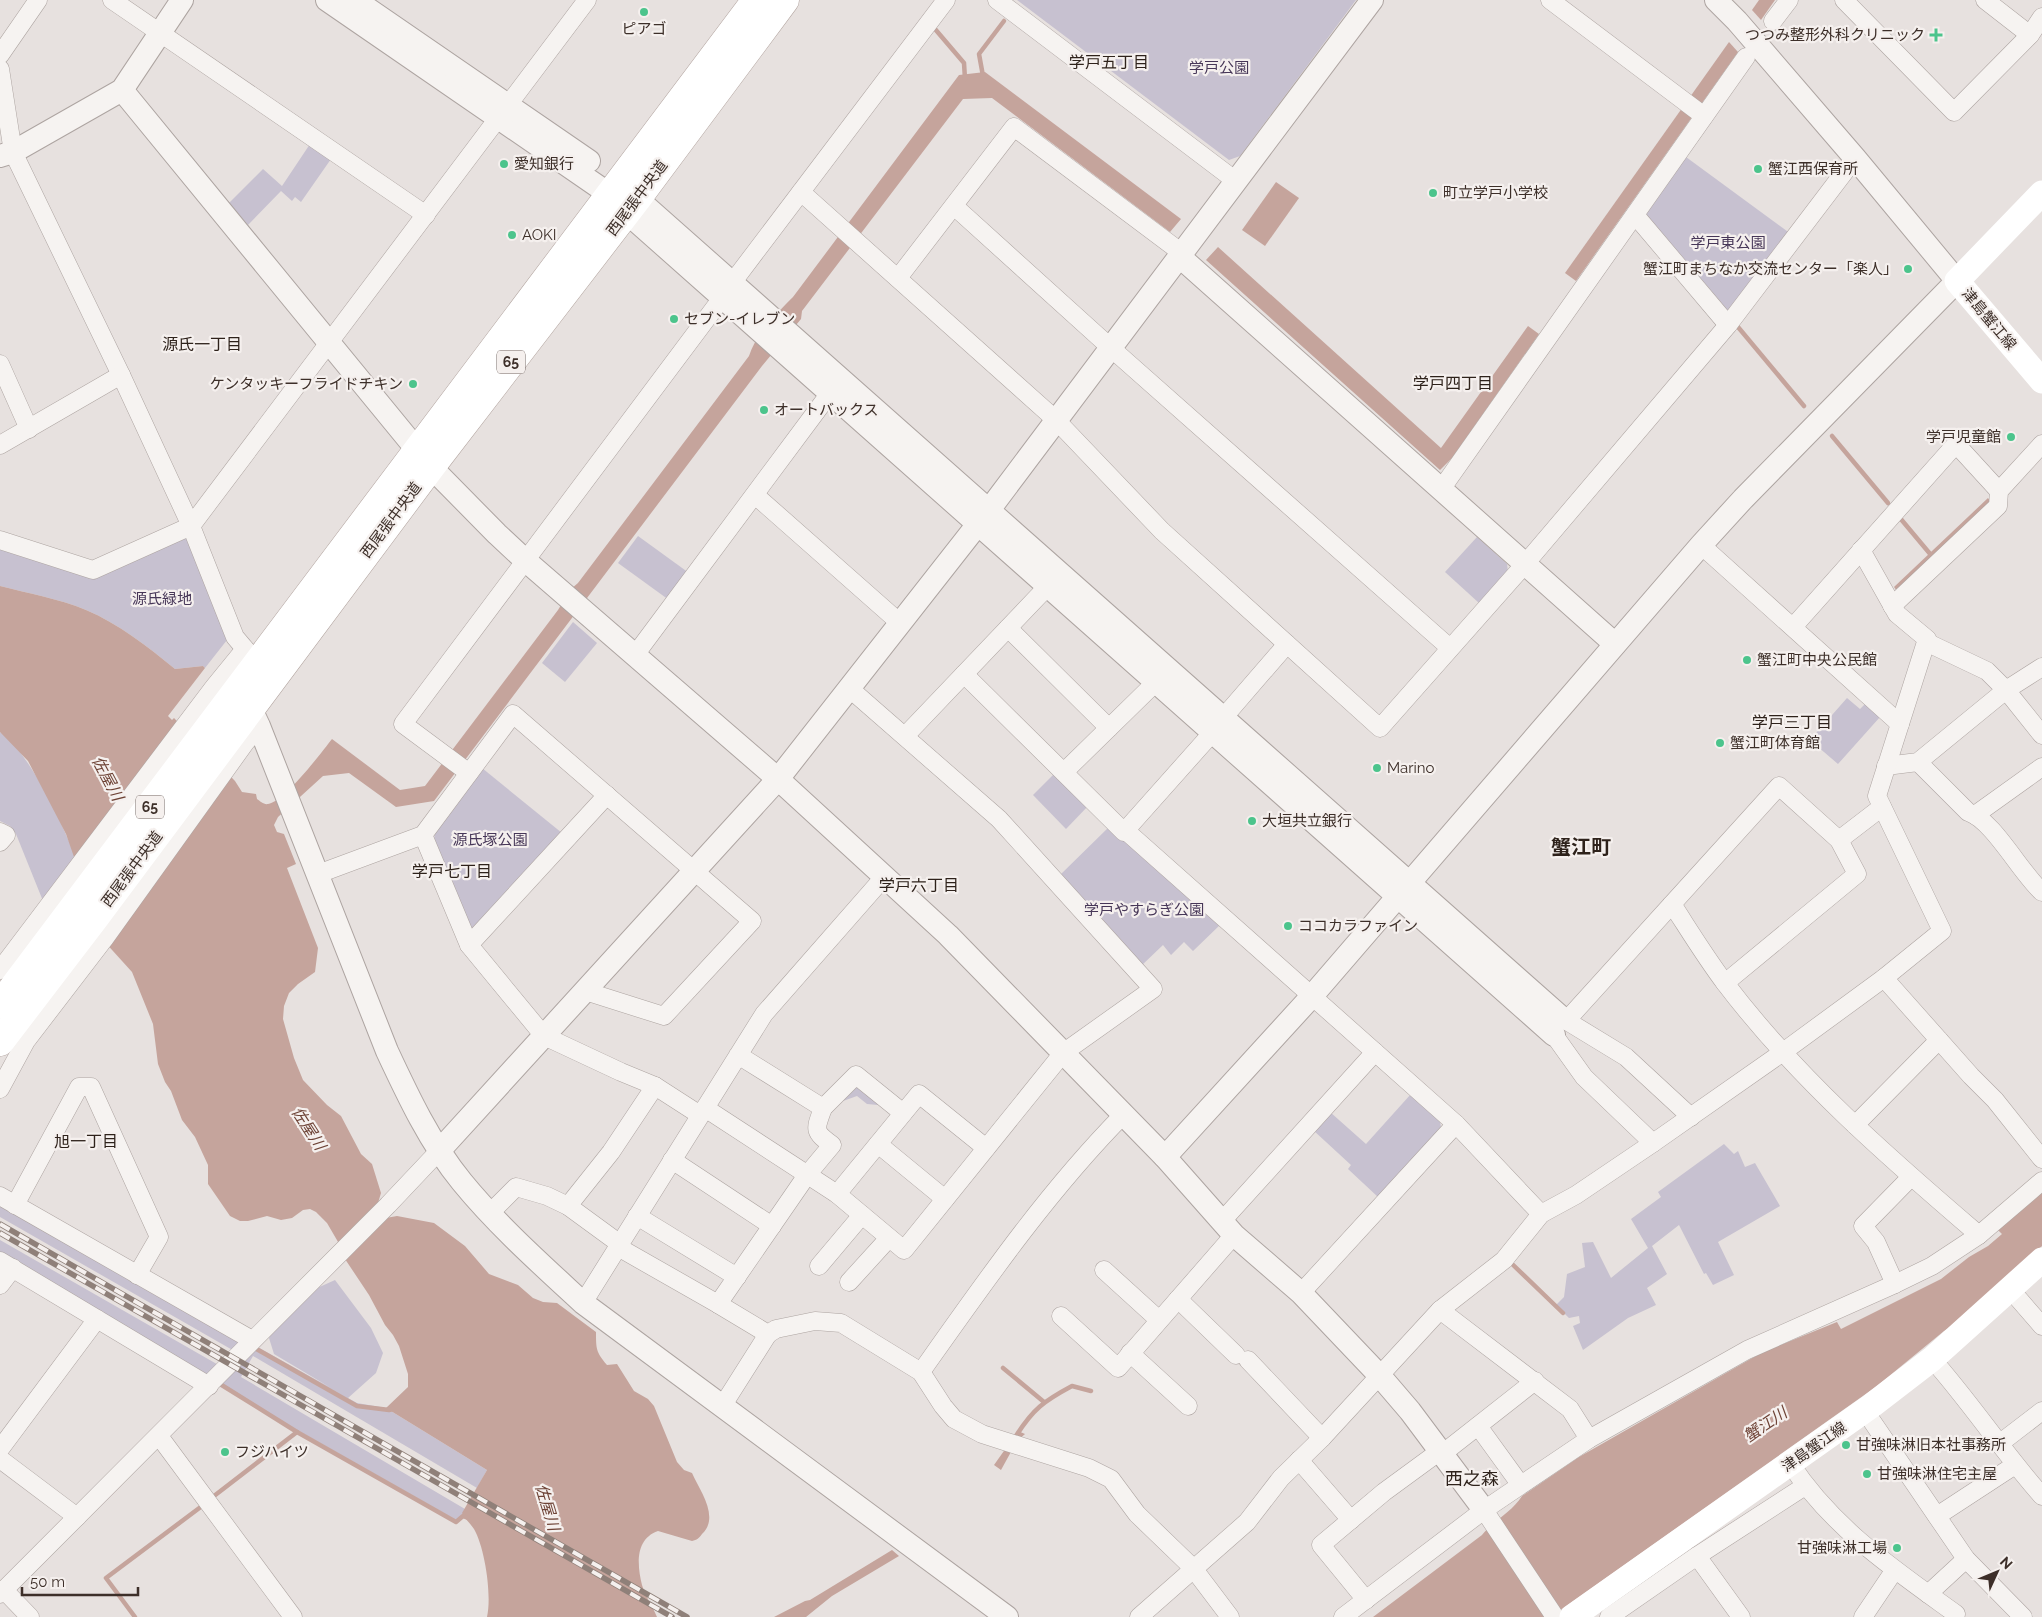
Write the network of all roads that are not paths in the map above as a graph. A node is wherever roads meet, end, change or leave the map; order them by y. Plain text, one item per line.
1 (38, 0) edge
2 (112, 0) edge
3 (182, 0) edge
4 (327, 0) edge
5 (355, 0) edge
6 (756, 0) edge
7 (785, 0) edge
8 (946, 0) edge
9 (998, 0) edge
10 (1372, 0) edge
11 (1550, 0) edge
12 (1716, 0) edge
13 (1789, 0) edge
14 (1844, 0) edge
15 (1985, 0) edge
16 (579, 2) edge
17 (2042, 18) edge
18 (1773, 21) dead end
19 (160, 33) junction
20 (2030, 34) junction
21 (0, 55) edge
22 (1746, 57) dead end
23 (0, 69) edge
24 (122, 90) junction
25 (1695, 110) junction
26 (503, 111) junction
27 (6, 154) edge
28 (1855, 158) junction
29 (1236, 181) junction
30 (801, 192) junction
31 (2042, 193) edge
32 (623, 197) junction
33 (954, 206) junction
34 (426, 215) junction
35 (1635, 215) junction
36 (1180, 254) junction
37 (898, 278) junction
38 (1957, 281) junction
39 (727, 290) junction
40 (1728, 325) junction
41 (785, 341) junction
42 (329, 342) junction
43 (1110, 348) junction
44 (0, 364) edge
45 (122, 375) junction
46 (2042, 381) edge
47 (830, 394) junction
48 (1056, 420) junction
49 (29, 429) junction
50 (2042, 444) edge
51 (0, 445) edge
52 (424, 458) junction
53 (1442, 488) junction
54 (1999, 491) junction
55 (755, 495) junction
56 (983, 517) junction
57 (190, 526) junction
58 (0, 540) edge
59 (1701, 545) junction
60 (1861, 550) junction
61 (526, 561) junction
62 (1525, 564) junction
63 (1048, 586) junction
64 (1892, 606) junction
65 (900, 623) junction
66 (1793, 627) junction
67 (1008, 628) junction
68 (1926, 642) junction
69 (1287, 644) junction
70 (1615, 644) junction
71 (1450, 648) junction
72 (635, 655) junction
73 (251, 656) junction
74 (2042, 668) edge
75 (964, 674) junction
76 (1156, 682) junction
77 (849, 688) junction
78 (2006, 690) junction
79 (238, 717) junction
80 (1900, 724) junction
81 (1218, 725) junction
82 (1109, 728) junction
83 (2042, 735) edge
84 (905, 736) junction
85 (1918, 762) junction
86 (1886, 766) junction
87 (2042, 767) edge
88 (466, 771) junction
89 (1064, 772) junction
90 (778, 779) junction
91 (607, 795) junction
92 (1882, 807) junction
93 (1975, 814) junction
94 (1125, 830) junction
95 (0, 832) edge
96 (423, 835) junction
97 (1839, 840) junction
98 (0, 842) edge
99 (695, 870) junction
100 (318, 874) junction
101 (885, 876) junction
102 (2039, 884) edge
103 (1404, 890) junction
104 (1672, 904) junction
105 (92, 920) junction
106 (469, 945) junction
107 (0, 970) edge
108 (1884, 978) junction
109 (1725, 982) junction
110 (584, 991) junction
111 (1312, 996) junction
112 (0, 1005) edge
113 (1560, 1024) junction
114 (544, 1036) junction
115 (1939, 1040) junction
116 (0, 1042) edge
117 (1063, 1052) junction
118 (1375, 1052) junction
119 (1783, 1052) junction
120 (738, 1055) junction
121 (655, 1086) junction
122 (0, 1089) edge
123 (823, 1108) junction
124 (702, 1112) junction
125 (903, 1113) junction
126 (1124, 1114) junction
127 (1691, 1117) junction
128 (1456, 1124) junction
129 (1855, 1126) junction
130 (1653, 1143) junction
131 (878, 1144) junction
132 (986, 1148) junction
133 (440, 1150) junction
134 (1165, 1157) junction
135 (2042, 1159) edge
136 (672, 1160) junction
137 (807, 1175) junction
138 (1911, 1177) junction
139 (2042, 1181) edge
140 (837, 1194) junction
141 (945, 1199) junction
142 (8, 1201) edge
143 (568, 1206) junction
144 (490, 1213) junction
145 (1541, 1214) junction
146 (862, 1215) junction
147 (637, 1216) junction
148 (772, 1226) junction
149 (1228, 1228) junction
150 (1980, 1235) junction
151 (889, 1238) junction
152 (619, 1245) junction
153 (2042, 1260) edge
154 (6, 1265) edge
155 (819, 1266) dead end
156 (1104, 1270) dead end
157 (137, 1275) junction
158 (737, 1277) junction
159 (849, 1282) dead end
160 (1895, 1284) junction
161 (0, 1285) edge
162 (2010, 1289) junction
163 (1301, 1294) junction
164 (1178, 1299) junction
165 (583, 1302) junction
166 (718, 1304) junction
167 (1440, 1310) junction
168 (1060, 1316) dead end
169 (98, 1319) junction
170 (1159, 1320) junction
171 (2042, 1326) edge
172 (768, 1334) junction
173 (252, 1340) junction
174 (1130, 1353) junction
175 (1932, 1359) junction
176 (921, 1372) junction
177 (1380, 1376) junction
178 (1535, 1382) junction
179 (209, 1386) junction
180 (723, 1405) junction
181 (1188, 1406) dead end
182 (1865, 1411) junction
183 (2042, 1411) edge
184 (1478, 1426) junction
185 (159, 1436) junction
186 (1322, 1438) junction
187 (1589, 1439) junction
188 (1999, 1444) junction
189 (0, 1449) edge
190 (1441, 1453) junction
191 (0, 1459) edge
192 (1299, 1460) junction
193 (1790, 1463) junction
194 (2015, 1465) junction
195 (1520, 1484) junction
196 (1805, 1486) junction
197 (2042, 1496) edge
198 (1487, 1514) junction
199 (1937, 1516) junction
200 (77, 1517) junction
201 (1351, 1520) junction
202 (1696, 1556) junction
203 (1966, 1559) junction
204 (1193, 1568) junction
205 (1894, 1570) junction
206 (2, 1592) edge
207 (1928, 1594) junction
208 (1366, 1600) junction
209 (30, 1617) edge
210 (293, 1617) edge
211 (1008, 1617) edge
212 (1139, 1617) edge
213 (1230, 1617) edge
214 (1343, 1617) edge
215 (1554, 1617) edge
216 (1572, 1617) edge
217 (1609, 1617) edge
218 (1741, 1617) edge
219 (1863, 1617) edge
220 (1954, 1617) edge
221 (2023, 1617) edge

1 - 21 street
2 - 19 street
3 - 19 street
4 - 26 street
5 - 26 street
6 - 32 main road, 西尾張中央道 / 65
7 - 32 main road, 西尾張中央道 / 65
8 - 30 street
9 - 29 street
10 - 29 street
11 - 25 street
12 - 28 street
13 - 18 street
14 - 20 street
15 - 20 street
16 - 26 street
17 - 20 street
19 - 24 street
19 - 34 street
22 - 25 street
23 - 27 street
24 - 27 street
24 - 42 street
25 - 35 street
26 - 32 street
26 - 34 street
27 - 45 street
28 - 38 street
28 - 40 street
29 - 36 street
30 - 37 street
30 - 39 street
31 - 38 main road, 津島蟹江線
32 - 39 street
32 - 52 main road, 西尾張中央道 / 65
33 - 36 street
33 - 37 street
33 - 43 street
34 - 42 street
35 - 40 street
35 - 53 street
36 - 43 street
36 - 53 street
37 - 48 street
38 - 46 main road, 津島蟹江線
38 - 59 street
39 - 41 street
39 - 61 street
40 - 62 street
41 - 47 street
41 - 56 street
42 - 52 street
42 - 57 street
43 - 48 street
43 - 71 street
44 - 49 street
45 - 49 street
45 - 57 street
47 - 55 street
47 - 56 street
48 - 56 street
48 - 69 street
49 - 51 street
50 - 54 street
52 - 61 street
52 - 73 main road, 西尾張中央道 / 65
52 - 79 main road, 西尾張中央道 / 65
53 - 62 street
54 - 60 street
54 - 64 street
55 - 65 street
55 - 72 street
56 - 63 street
56 - 65 street
56 - 81 street
57 - 58 street
57 - 73 street
59 - 66 street
59 - 70 street
60 - 64 street
60 - 66 street
61 - 72 street
61 - 88 street
62 - 70 street
62 - 71 street
63 - 67 street
63 - 76 street
64 - 68 street
65 - 77 street
66 - 80 street
67 - 75 street
67 - 82 street
68 - 78 street
68 - 80 street
69 - 71 street
69 - 81 street
70 - 103 street
72 - 90 street
73 - 79 main road, 西尾張中央道 / 65
74 - 78 street
75 - 84 street
75 - 89 street
76 - 81 street
76 - 82 street
77 - 84 street
77 - 90 street
78 - 83 street
78 - 85 street
79 - 100 street
79 - 105 main road, 西尾張中央道 / 65
79 - 107 street
80 - 86 street
81 - 94 street
81 - 103 street
82 - 89 street
84 - 117 street
85 - 86 street
85 - 93 street
86 - 92 street
87 - 93 street
88 - 91 street
88 - 96 street
89 - 94 street
90 - 99 street
90 - 101 street
91 - 99 street
91 - 106 street
92 - 97 street
92 - 108 street
93 - 102 street
94 - 111 street
95 - 98 street
96 - 100 street
96 - 106 street
97 - 104 street
97 - 109 street
99 - 110 street
99 - 110 street
100 - 133 street
101 - 117 street
101 - 120 street
103 - 111 street
103 - 113 street
104 - 109 street
104 - 113 street
105 - 112 main road, 西尾張中央道 / 65
105 - 116 main road, 西尾張中央道 / 65
105 - 122 street
106 - 114 street
108 - 115 street
108 - 119 street
109 - 119 street
110 - 114 street
111 - 118 street
111 - 134 street
113 - 127 street
113 - 130 street
114 - 121 street
114 - 133 street
115 - 129 street
115 - 135 street
117 - 126 street
117 - 132 street
118 - 128 street
118 - 149 street
119 - 127 street
119 - 129 street
120 - 123 street
120 - 124 street
121 - 124 street
121 - 143 street
123 - 125 street
123 - 137 street
124 - 136 street
124 - 137 street
125 - 131 street
125 - 132 street
126 - 134 street
126 - 176 street
127 - 130 street
128 - 145 street
128 - 163 street
129 - 138 street
130 - 145 street
131 - 140 street
131 - 141 street
132 - 141 street
133 - 144 street
133 - 173 street
134 - 149 street
136 - 147 street
136 - 148 street
137 - 140 street
137 - 148 street
138 - 150 street
138 - 160 street
139 - 150 street
140 - 146 street
141 - 151 street
142 - 157 street
142 - 157 street
143 - 144 street
143 - 152 street
144 - 165 street
145 - 167 street
146 - 151 street
146 - 155 street
147 - 152 street
147 - 158 street
148 - 158 street
149 - 163 street
149 - 164 street
150 - 160 street
151 - 159 street
152 - 165 street
152 - 166 street
153 - 162 main road, 津島蟹江線
154 - 161 street
154 - 169 street
156 - 170 street
157 - 173 street
158 - 166 street
160 - 187 street
162 - 171 street
162 - 175 main road, 津島蟹江線
163 - 177 street
164 - 170 street
164 - 186 street
165 - 180 street
166 - 172 street
167 - 177 street
167 - 178 street
168 - 174 street
169 - 179 street
169 - 189 street
170 - 174 street
172 - 176 street
172 - 180 street
173 - 179 street
174 - 181 street
175 - 182 main road, 津島蟹江線
175 - 188 street
176 - 204 street
177 - 186 street
177 - 190 street
178 - 184 street
178 - 187 street
179 - 185 street
180 - 211 street
182 - 193 main road, 津島蟹江線
182 - 199 street
183 - 188 street
184 - 190 street
184 - 195 street
185 - 200 street
185 - 210 street
186 - 192 street
187 - 195 street
188 - 194 street
190 - 198 street
190 - 201 street
191 - 200 street
192 - 201 street
192 - 204 street
193 - 196 street
193 - 216 main road, 津島蟹江線
194 - 197 street
194 - 199 street
195 - 198 street
196 - 202 street
196 - 205 street
198 - 208 street
198 - 215 street
199 - 203 street
200 - 206 street
201 - 208 street
202 - 217 street
202 - 218 street
203 - 207 street
203 - 221 street
204 - 212 street
204 - 213 street
205 - 207 street
205 - 219 street
206 - 209 street
207 - 220 street
208 - 214 street

